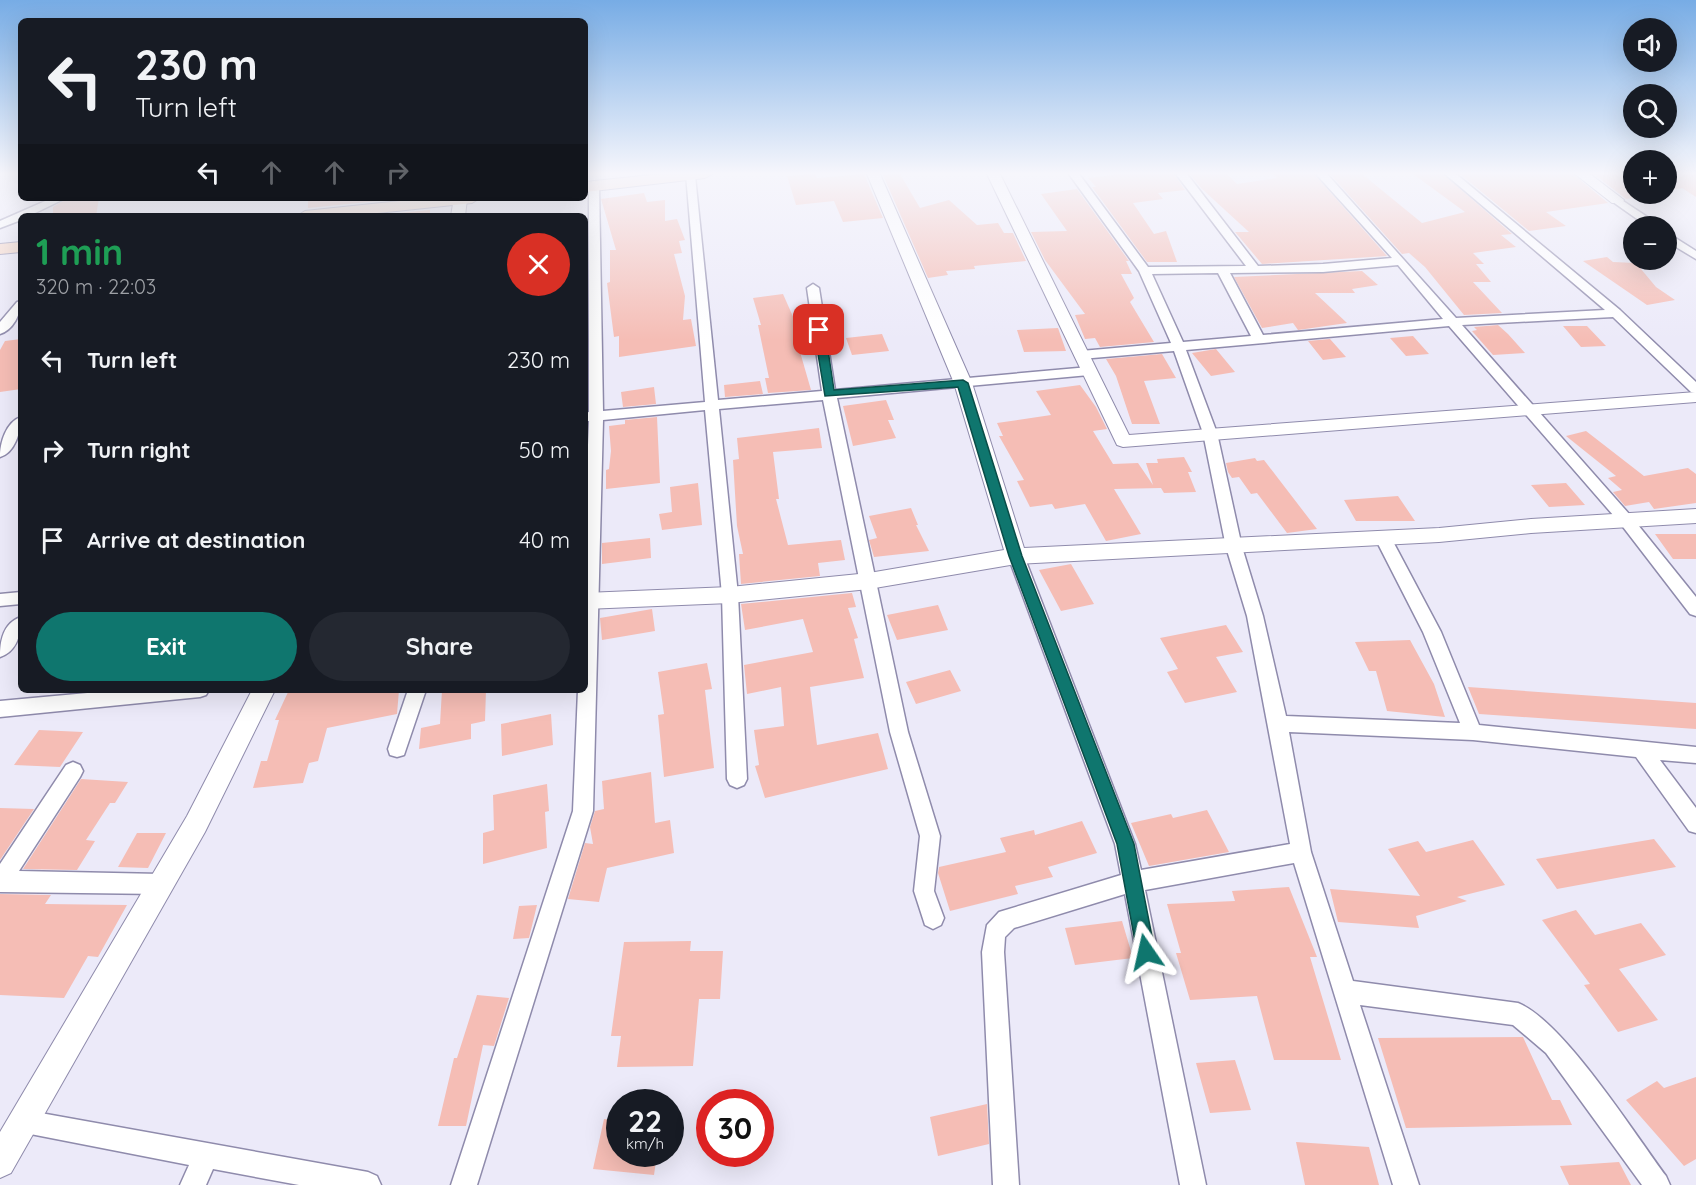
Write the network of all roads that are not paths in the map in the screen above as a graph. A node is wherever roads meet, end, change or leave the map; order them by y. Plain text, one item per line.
1 (590, 229) edge
2 (702, 229) edge
3 (897, 229) edge
4 (1020, 229) edge
5 (1114, 229) edge
6 (1224, 229) edge
7 (1371, 229) edge
8 (1516, 229) edge
9 (1677, 243) edge
10 (18, 247) edge
11 (0, 249) edge
12 (1696, 256) edge
13 (1401, 261) junction
14 (1255, 269) junction
15 (1222, 270) junction
16 (1145, 271) junction
17 (813, 288) dead end
18 (18, 309) edge
19 (1616, 313) junction
20 (1453, 322) junction
21 (0, 330) edge
22 (1259, 339) junction
23 (1179, 347) junction
24 (1085, 363) junction
25 (963, 383) junction
26 (1696, 389) edge
27 (829, 394) junction
28 (1696, 397) edge
29 (714, 404) junction
30 (1526, 409) junction
31 (590, 416) edge
32 (18, 426) edge
33 (1210, 433) junction
34 (0, 452) edge
35 (1696, 516) edge
36 (1625, 519) junction
37 (1383, 538) junction
38 (1234, 547) junction
39 (1016, 556) junction
40 (869, 581) junction
41 (730, 595) junction
42 (18, 598) edge
43 (0, 600) edge
44 (588, 601) edge
45 (1696, 609) edge
46 (18, 628) edge
47 (0, 650) edge
48 (168, 693) edge
49 (262, 693) edge
50 (416, 693) edge
51 (586, 693) edge
52 (0, 709) edge
53 (1278, 724) junction
54 (1473, 732) junction
55 (397, 749) dead end
56 (1642, 750) junction
57 (1696, 755) edge
58 (72, 771) dead end
59 (737, 779) dead end
60 (1696, 824) edge
61 (1301, 852) junction
62 (0, 881) edge
63 (1132, 882) junction
64 (161, 884) junction
65 (933, 918) dead end
66 (1343, 991) junction
67 (24, 1122) junction
68 (207, 1154) junction
69 (0, 1162) edge
70 (193, 1185) edge
71 (368, 1185) edge
72 (464, 1185) edge
73 (1006, 1185) edge
74 (1193, 1185) edge
75 (1406, 1185) edge
76 (1657, 1185) edge

1 - 31 street
2 - 29 street
3 - 25 street
4 - 24 street
5 - 16 street
6 - 14 street
7 - 13 street
8 - 19 street
9 - 12 street
10 - 11 main road
13 - 14 street
13 - 20 street
14 - 15 street
15 - 16 street
15 - 22 street
16 - 23 street
17 - 27 street
18 - 21 street
19 - 20 street
19 - 26 street
20 - 22 street
20 - 30 street
22 - 23 street
23 - 24 street
23 - 33 street
24 - 25 street
24 - 33 street
25 - 27 street
25 - 39 street
27 - 29 street
27 - 40 street
28 - 30 street
29 - 31 street
29 - 41 street
30 - 33 street
30 - 36 street
31 - 44 street
32 - 34 street
33 - 38 street
35 - 36 street
36 - 37 street
36 - 45 street
37 - 38 street
37 - 54 street
38 - 39 street
38 - 53 street
39 - 40 street
39 - 63 street
40 - 41 street
40 - 65 street
41 - 44 street
41 - 59 street
42 - 43 street
46 - 47 street
48 - 52 street
49 - 64 street
50 - 55 street
51 - 72 street
53 - 54 street
53 - 61 street
54 - 56 street
56 - 57 street
56 - 60 street
58 - 62 street
61 - 63 street
61 - 66 street
62 - 64 street
63 - 73 street
63 - 74 street
64 - 67 street
66 - 75 street
66 - 76 street
67 - 68 street
67 - 69 street
68 - 70 street
68 - 71 street

